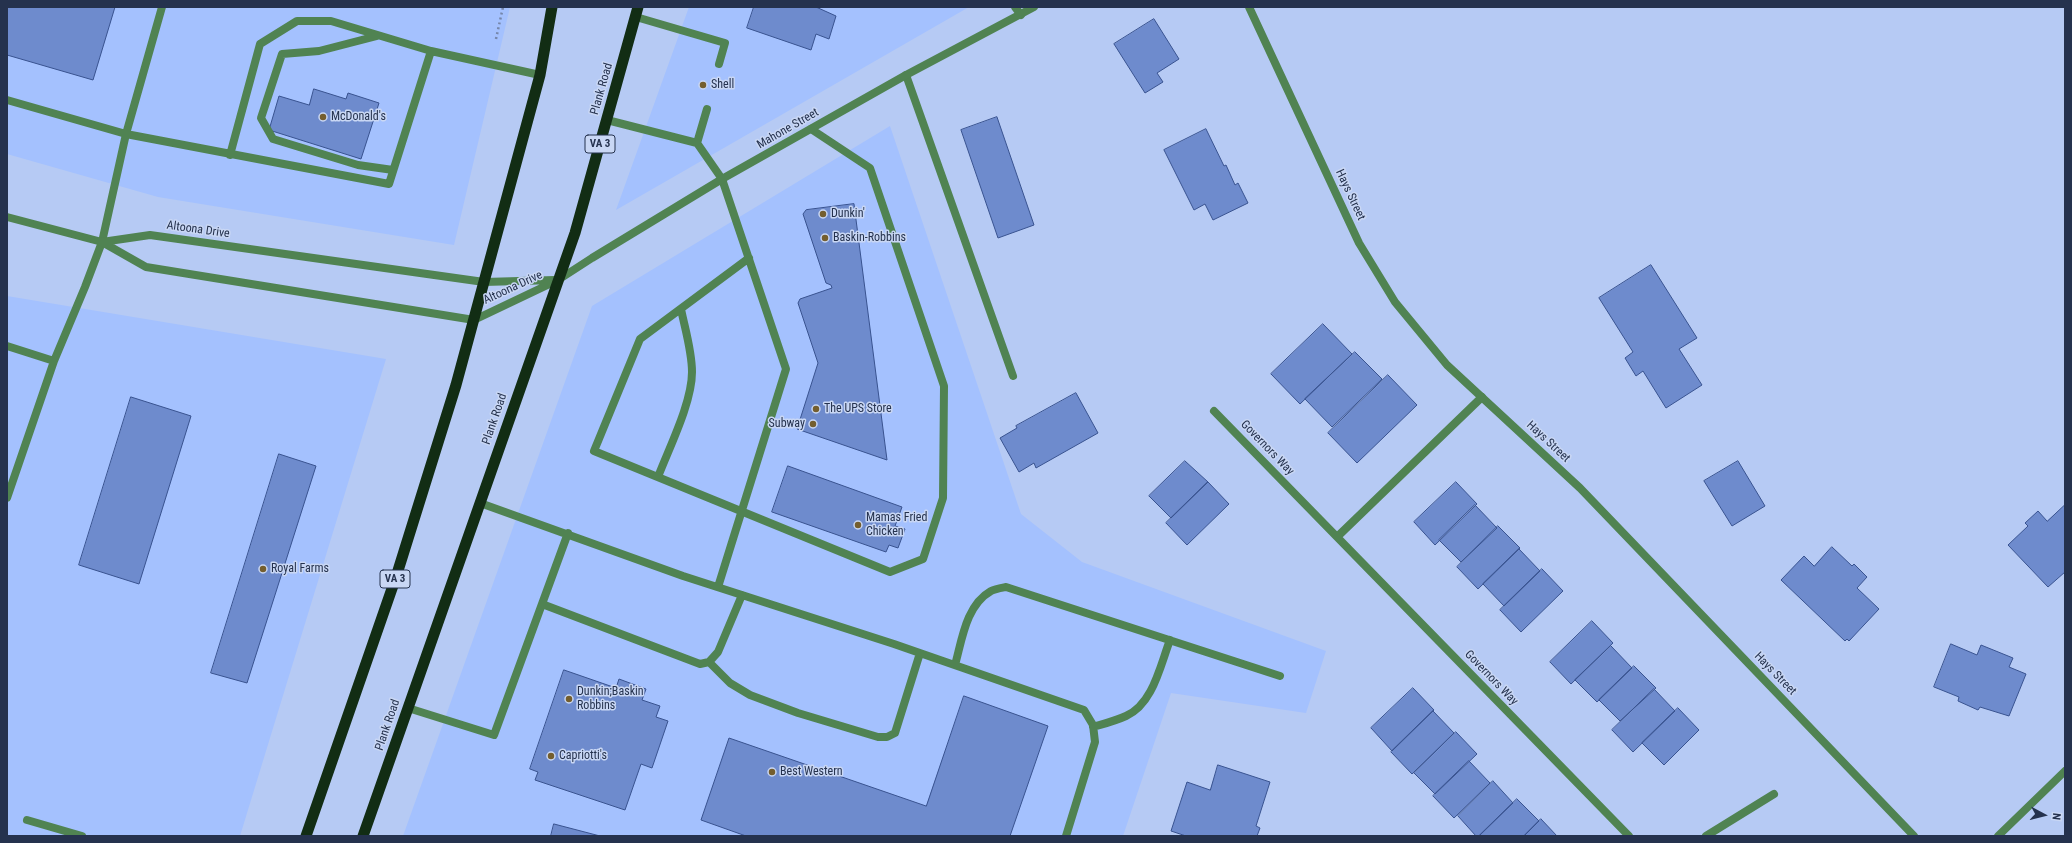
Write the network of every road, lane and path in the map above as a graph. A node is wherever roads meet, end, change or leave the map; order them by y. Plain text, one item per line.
1 (162, 7) edge
2 (503, 7) edge
3 (552, 7) edge
4 (1016, 7) edge
5 (1034, 7) edge
6 (1249, 7) edge
7 (637, 12) edge
8 (1021, 15) junction
9 (378, 36) junction
10 (496, 39) dead end
11 (431, 51) junction
12 (719, 64) dead end
13 (540, 75) junction
14 (906, 75) junction
15 (7, 100) edge
16 (707, 109) dead end
17 (607, 120) junction
18 (811, 129) junction
19 (126, 134) junction
20 (697, 143) junction
21 (230, 155) junction
22 (393, 170) junction
23 (722, 180) junction
24 (7, 217) edge
25 (102, 242) junction
26 (749, 258) junction
27 (558, 280) junction
28 (484, 282) junction
29 (681, 309) junction
30 (474, 320) junction
31 (7, 346) edge
32 (54, 361) junction
33 (1013, 376) dead end
34 (1482, 397) junction
35 (1214, 411) dead end
36 (658, 477) junction
37 (7, 498) edge
38 (480, 503) junction
39 (742, 512) junction
40 (568, 533) junction
41 (1337, 537) junction
42 (718, 587) junction
43 (742, 595) junction
44 (542, 604) junction
45 (1170, 640) junction
46 (920, 653) junction
47 (709, 662) junction
48 (955, 665) junction
49 (1280, 676) dead end
50 (408, 708) junction
51 (1093, 727) junction
52 (2065, 771) edge
53 (1774, 794) dead end
54 (27, 820) dead end
55 (82, 836) edge
56 (306, 836) edge
57 (363, 836) edge
58 (1066, 836) edge
59 (1629, 836) edge
60 (1706, 836) edge
61 (1914, 836) edge
62 (1998, 836) edge

1 - 19 street
2 - 10 path
3 - 13 highway, VA 3
4 - 8 street
5 - 8 street, Mahone Street
6 - 34 street, Hays Street
7 - 12 street
7 - 17 highway, Plank Road / VA 3
8 - 14 street, Mahone Street
9 - 11 street
9 - 21 street
9 - 22 street
11 - 13 street
11 - 22 street
13 - 28 highway, VA 3
14 - 18 street, Mahone Street
14 - 33 street
15 - 19 street
16 - 20 street
17 - 20 street
17 - 27 highway, Plank Road / VA 3
18 - 23 street, Mahone Street
18 - 39 street
19 - 21 street
19 - 25 street
20 - 23 street
21 - 22 street
23 - 26 street
23 - 27 street, Mahone Street
24 - 25 street, Altoona Drive
25 - 28 street, Altoona Drive
25 - 30 street, Altoona Drive
25 - 32 street
26 - 29 street
26 - 39 street
27 - 28 street, Altoona Drive
27 - 30 street, Altoona Drive
27 - 38 highway, Plank Road / VA 3
28 - 30 highway, VA 3
29 - 36 street
29 - 36 street
30 - 56 highway, VA 3
31 - 32 street
32 - 37 street
34 - 41 street
34 - 61 street, Hays Street
35 - 41 street, Governors Way
36 - 39 street
38 - 40 street
38 - 50 highway, Plank Road / VA 3
39 - 42 street
40 - 42 street
40 - 44 street
41 - 59 street, Governors Way
42 - 43 street
43 - 46 street
43 - 47 street
44 - 47 street
44 - 50 street
45 - 48 street
45 - 49 street
45 - 51 street
46 - 47 street
46 - 48 street
48 - 51 street
50 - 57 highway, Plank Road / VA 3
51 - 58 street
52 - 62 street
53 - 60 street
54 - 55 street

